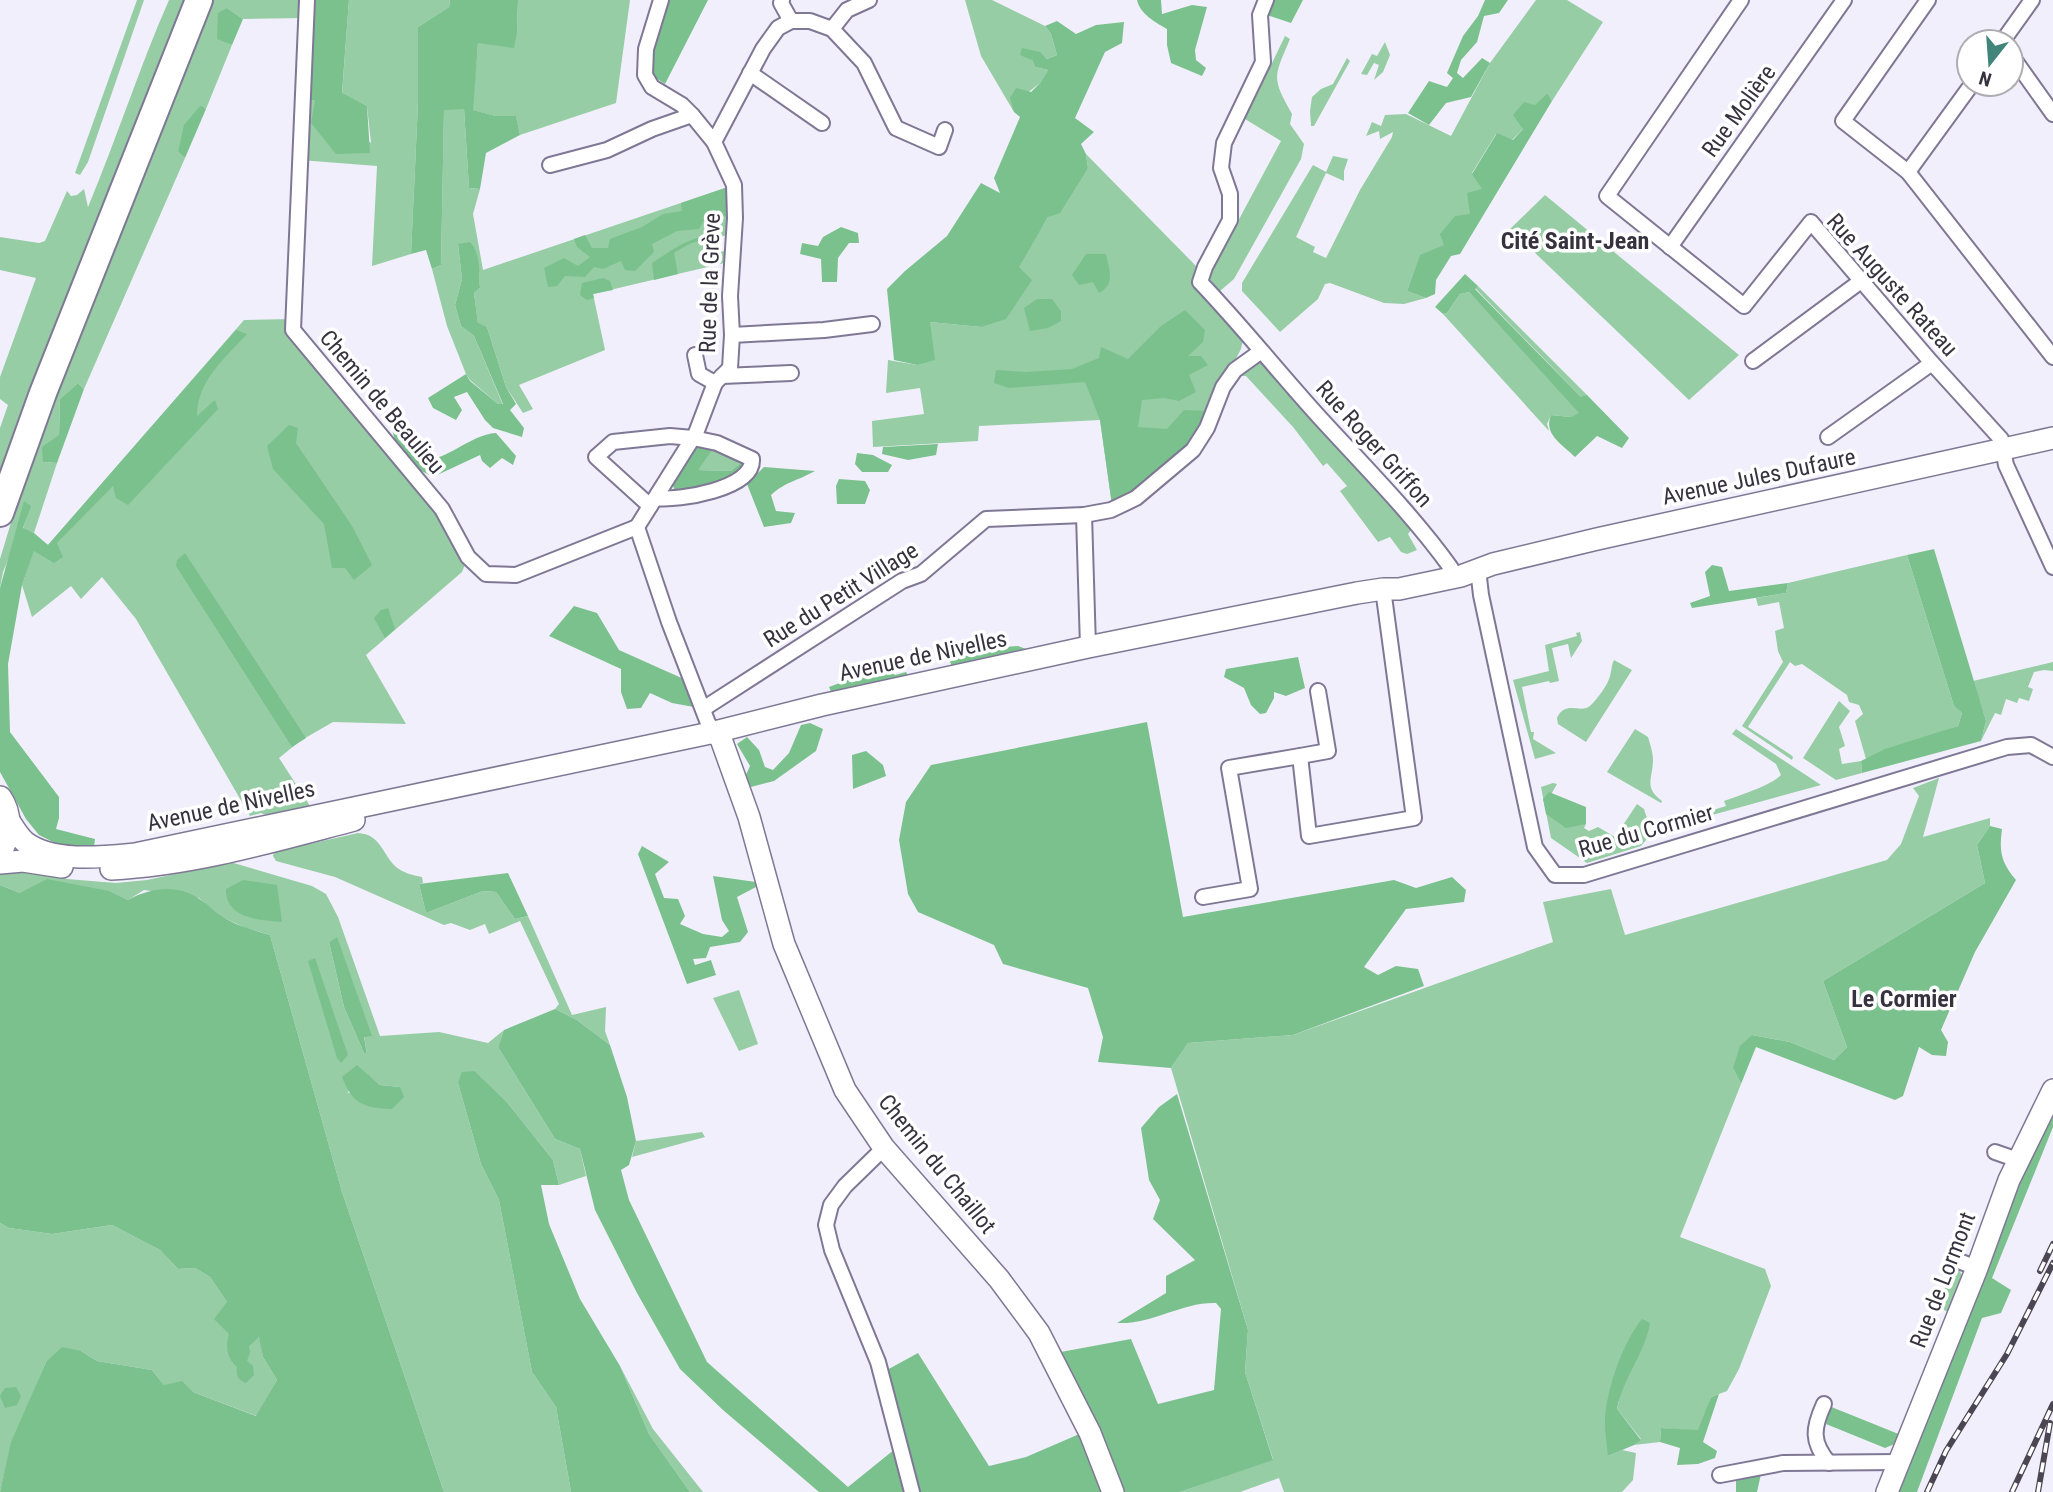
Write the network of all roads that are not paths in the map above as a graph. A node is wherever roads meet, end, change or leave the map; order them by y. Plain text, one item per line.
1 (200, 0) edge
2 (307, 0) edge
3 (661, 0) edge
4 (782, 0) edge
5 (869, 0) edge
6 (1266, 0) edge
7 (1741, 0) edge
8 (1844, 0) edge
9 (1928, 0) edge
10 (2032, 0) edge
11 (792, 21) junction
12 (2012, 28) edge
13 (832, 29) junction
14 (750, 73) junction
15 (2025, 75) edge
16 (1962, 98) edge
17 (2053, 114) edge
18 (692, 115) junction
19 (822, 123) dead end
20 (945, 130) dead end
21 (714, 142) junction
22 (550, 165) dead end
23 (1908, 172) junction
24 (1670, 247) junction
25 (1861, 281) junction
26 (872, 324) dead end
27 (732, 335) junction
28 (1260, 352) junction
29 (695, 355) dead end
30 (2053, 356) edge
31 (1753, 361) dead end
32 (1932, 363) junction
33 (791, 373) dead end
34 (719, 379) junction
35 (1828, 437) dead end
36 (693, 438) junction
37 (2053, 438) edge
38 (2003, 449) junction
39 (653, 502) junction
40 (0, 513) edge
41 (1084, 515) junction
42 (637, 527) junction
43 (2053, 567) edge
44 (1451, 568) junction
45 (1478, 569) junction
46 (1383, 589) junction
47 (1088, 647) junction
48 (1318, 691) dead end
49 (703, 709) junction
50 (715, 732) junction
51 (1300, 756) junction
52 (2053, 757) edge
53 (476, 783) junction
54 (4, 809) edge
55 (0, 850) edge
56 (0, 863) edge
57 (1203, 897) dead end
58 (2053, 1090) edge
59 (884, 1148) junction
60 (1995, 1152) dead end
61 (2018, 1160) junction
62 (1956, 1260) dead end
63 (1977, 1268) junction
64 (1818, 1402) dead end
65 (1899, 1462) junction
66 (1829, 1463) junction
67 (1720, 1475) dead end
68 (912, 1492) edge
69 (1113, 1492) edge
70 (1887, 1492) edge

1 - 40 highway
2 - 42 street, Chemin de Beaulieu
3 - 18 street, Rue de la Grève
4 - 11 street
5 - 13 street
6 - 28 street, Rue Roger Griffon
7 - 24 street, Rue Auguste Rateau
8 - 24 street, Rue Molière
9 - 23 street
10 - 12 street
11 - 13 street
11 - 14 street
13 - 20 street
14 - 19 street
14 - 21 street
15 - 17 street
16 - 23 street
18 - 21 street, Rue de la Grève
18 - 22 street
21 - 27 street, Rue de la Grève
23 - 30 street
24 - 25 street, Rue Auguste Rateau
25 - 31 street
25 - 32 street, Rue Auguste Rateau
26 - 27 street
27 - 34 street, Rue de la Grève
28 - 41 street, Rue du Petit Village
28 - 44 street, Rue Roger Griffon
29 - 34 street
32 - 35 street
32 - 38 street, Rue Auguste Rateau
33 - 34 street
34 - 36 street, Rue de la Grève
36 - 39 street, Rue de la Grève
36 - 39 street
36 - 39 street
37 - 38 main road, Avenue Jules Dufaure
38 - 43 street, Rue Auguste Rateau
38 - 45 main road, Avenue Jules Dufaure
39 - 42 street, Rue de la Grève
41 - 47 street
41 - 49 street, Rue du Petit Village
42 - 49 street
44 - 45 main road, Avenue de Nivelles
44 - 46 main road, Avenue de Nivelles
45 - 46 main road, Avenue de Nivelles
45 - 52 street, Rue du Cormier
46 - 47 main road, Avenue de Nivelles
46 - 51 street
47 - 50 main road, Avenue de Nivelles
48 - 51 street
49 - 50 street
50 - 53 main road, Avenue de Nivelles
50 - 59 main road, Chemin du Chaillot
51 - 57 street
53 - 54 main road, Avenue de Nivelles
53 - 56 main road, Avenue de Nivelles
54 - 55 main road
58 - 61 main road, Rue de Lormont
59 - 68 street
59 - 69 main road, Chemin du Chaillot
60 - 61 street
61 - 63 main road, Rue de Lormont
62 - 63 street
63 - 65 main road, Rue de Lormont
64 - 66 street
65 - 66 street
65 - 70 main road, Rue de Lormont
66 - 67 street

